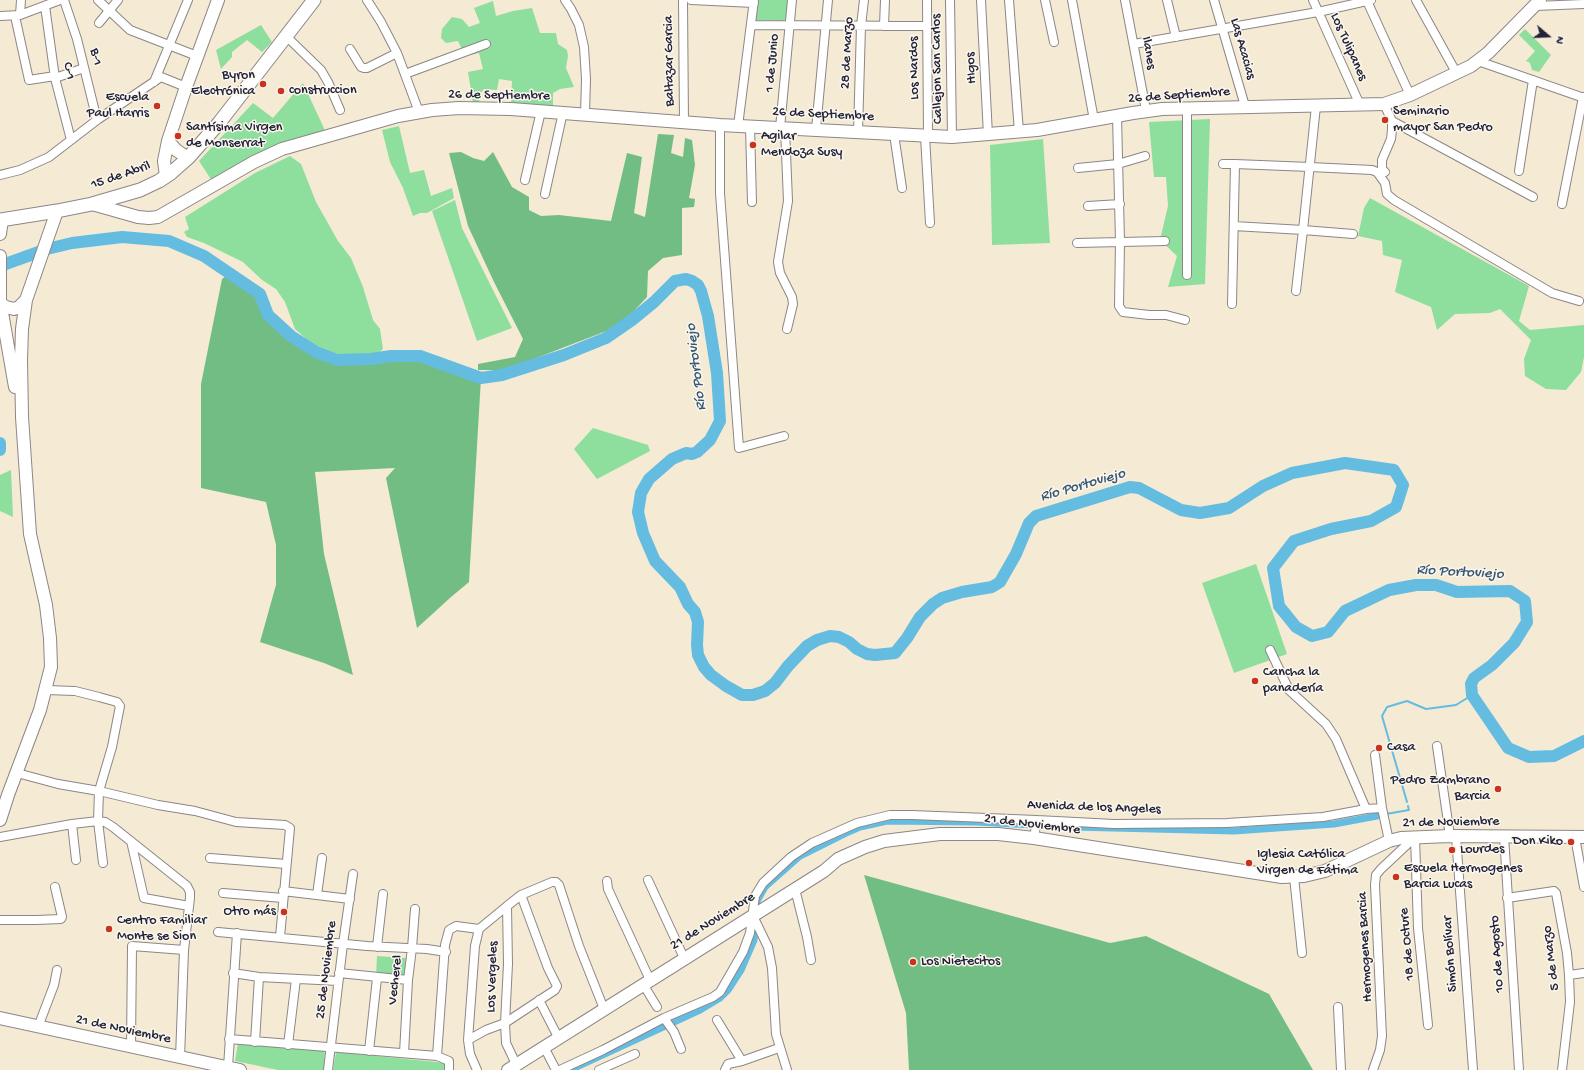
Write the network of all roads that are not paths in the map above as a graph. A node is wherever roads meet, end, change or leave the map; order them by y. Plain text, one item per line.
1 (21, 0) edge
2 (60, 0) edge
3 (64, 0) edge
4 (98, 0) edge
5 (118, 0) edge
6 (188, 0) edge
7 (218, 0) edge
8 (314, 0) edge
9 (367, 0) edge
10 (565, 0) edge
11 (682, 0) edge
12 (691, 0) edge
13 (792, 0) edge
14 (828, 0) edge
15 (864, 0) edge
16 (885, 0) edge
17 (927, 0) edge
18 (950, 0) edge
19 (981, 0) edge
20 (1009, 0) edge
21 (1045, 0) edge
22 (1072, 0) edge
23 (1125, 0) edge
24 (1167, 0) edge
25 (1214, 0) edge
26 (1313, 0) edge
27 (1416, 0) edge
28 (754, 1) edge
29 (1369, 1) edge
30 (1538, 3) edge
31 (1584, 4) edge
32 (45, 6) junction
33 (109, 11) junction
34 (1318, 12) junction
35 (17, 15) junction
36 (0, 16) edge
37 (99, 22) dead end
38 (752, 25) junction
39 (790, 26) junction
40 (825, 26) junction
41 (861, 26) junction
42 (884, 26) junction
43 (927, 26) junction
44 (1222, 29) junction
45 (287, 37) junction
46 (1176, 37) junction
47 (1054, 42) dead end
48 (486, 44) dead end
49 (1134, 44) junction
50 (169, 46) junction
51 (350, 49) dead end
52 (397, 53) junction
53 (197, 56) junction
54 (1478, 61) junction
55 (84, 68) junction
56 (406, 74) junction
57 (1457, 74) junction
58 (55, 77) junction
59 (1533, 80) junction
60 (154, 82) junction
61 (186, 87) junction
62 (1410, 95) junction
63 (1584, 98) edge
64 (1384, 104) junction
65 (1360, 105) junction
66 (1245, 106) junction
67 (1316, 106) junction
68 (1187, 108) junction
69 (340, 110) dead end
70 (1146, 110) junction
71 (541, 111) junction
72 (419, 112) junction
73 (563, 112) junction
74 (585, 114) junction
75 (1117, 116) junction
76 (97, 120) junction
77 (1094, 120) junction
78 (1392, 121) junction
79 (684, 123) junction
80 (720, 125) junction
81 (744, 126) junction
82 (783, 128) junction
83 (816, 130) junction
84 (858, 132) junction
85 (1019, 132) junction
86 (894, 134) junction
87 (988, 135) junction
88 (926, 136) junction
89 (952, 137) junction
90 (71, 140) junction
91 (168, 141) junction
92 (1145, 156) dead end
93 (188, 158) junction
94 (1118, 164) junction
95 (1223, 164) dead end
96 (1235, 164) junction
97 (1310, 167) junction
98 (1078, 168) dead end
99 (1519, 170) dead end
100 (1385, 172) dead end
101 (0, 176) edge
102 (166, 176) junction
103 (525, 180) dead end
104 (902, 188) dead end
105 (545, 194) dead end
106 (1533, 197) dead end
107 (752, 202) dead end
108 (92, 204) junction
109 (1120, 204) junction
110 (1562, 204) dead end
111 (1088, 206) dead end
112 (57, 211) junction
113 (1, 220) edge
114 (930, 223) dead end
115 (1234, 226) junction
116 (1303, 230) junction
117 (0, 234) edge
118 (1353, 234) dead end
119 (1165, 241) dead end
120 (1120, 242) junction
121 (1076, 243) dead end
122 (0, 256) edge
123 (1187, 275) dead end
124 (1296, 291) dead end
125 (27, 296) junction
126 (1579, 301) dead end
127 (1, 302) edge
128 (1232, 304) dead end
129 (1185, 320) dead end
130 (788, 329) dead end
131 (22, 418) junction
132 (784, 436) dead end
133 (1270, 650) dead end
134 (46, 690) junction
135 (1437, 746) dead end
136 (1375, 755) dead end
137 (17, 774) junction
138 (99, 791) junction
139 (1382, 808) junction
140 (1366, 809) junction
141 (0, 820) edge
142 (98, 821) junction
143 (72, 824) junction
144 (1036, 828) junction
145 (1453, 836) junction
146 (1504, 836) junction
147 (0, 837) edge
148 (1415, 837) junction
149 (1579, 837) edge
150 (131, 841) junction
151 (1389, 841) junction
152 (210, 858) dead end
153 (322, 858) dead end
154 (76, 860) dead end
155 (103, 863) dead end
156 (286, 864) junction
157 (353, 874) dead end
158 (1294, 877) junction
159 (648, 880) dead end
160 (607, 882) dead end
161 (55, 887) dead end
162 (1584, 887) edge
163 (795, 889) junction
164 (223, 893) dead end
165 (383, 894) dead end
166 (283, 895) junction
167 (317, 895) junction
168 (521, 895) junction
169 (1507, 898) junction
170 (350, 899) junction
171 (189, 906) junction
172 (506, 906) junction
173 (415, 910) dead end
174 (753, 916) junction
175 (0, 920) edge
176 (479, 929) junction
177 (218, 932) dead end
178 (236, 933) junction
179 (280, 937) junction
180 (343, 944) junction
181 (377, 947) junction
182 (412, 948) junction
183 (184, 950) junction
184 (446, 952) junction
185 (1302, 953) dead end
186 (684, 958) junction
187 (811, 960) dead end
188 (57, 970) dead end
189 (233, 973) junction
190 (1584, 973) edge
191 (1569, 975) junction
192 (259, 977) junction
193 (339, 977) junction
194 (377, 978) junction
195 (296, 979) junction
196 (408, 980) junction
197 (647, 982) junction
198 (539, 1000) junction
199 (657, 1007) dead end
200 (1338, 1007) dead end
201 (604, 1009) junction
202 (0, 1018) edge
203 (665, 1020) junction
204 (717, 1020) dead end
205 (504, 1023) junction
206 (1428, 1025) dead end
207 (38, 1027) junction
208 (558, 1037) junction
209 (229, 1039) junction
210 (468, 1040) junction
211 (256, 1042) junction
212 (288, 1045) junction
213 (544, 1046) junction
214 (131, 1047) junction
215 (331, 1048) junction
216 (779, 1048) junction
217 (681, 1049) dead end
218 (369, 1051) junction
219 (404, 1053) junction
220 (635, 1054) dead end
221 (437, 1056) junction
222 (180, 1058) junction
223 (742, 1061) junction
224 (228, 1067) junction
225 (512, 1067) edge
226 (240, 1070) edge
227 (328, 1070) edge
228 (450, 1070) edge
229 (477, 1070) edge
230 (556, 1070) edge
231 (560, 1070) edge
232 (599, 1070) edge
233 (725, 1070) edge
234 (787, 1070) edge
235 (1341, 1070) edge
236 (1373, 1070) edge
237 (1473, 1070) edge
238 (1519, 1070) edge
239 (1562, 1070) edge

1 - 35 street
2 - 32 street
3 - 55 street, B-1
4 - 33 street
5 - 33 street
6 - 50 street
7 - 53 street
8 - 45 main road, 15 de Abril
9 - 52 street
10 - 74 street
11 - 79 street, Baltazar Garcia
12 - 28 street
13 - 39 street, 1 de Junio
14 - 40 street
15 - 41 street, 28 de Marzo
16 - 42 street
17 - 43 street, Los Nardos
18 - 89 street, Callejon San Carlos
19 - 87 street, HIgos
20 - 85 street
21 - 47 street
22 - 77 street
23 - 49 street, Ilanes
24 - 46 street
25 - 44 street, Las Acacias
26 - 34 street, Los Tulipanes
27 - 57 street
28 - 38 street
29 - 34 street
29 - 62 street
30 - 31 street
30 - 54 street, 26 de Septiembre
32 - 35 street
32 - 58 street, C-1
33 - 37 street
33 - 50 street
34 - 44 street
34 - 65 street, Los Tulipanes
35 - 36 street
35 - 58 street
38 - 39 street
38 - 81 street
39 - 40 street
39 - 82 street, 1 de Junio
40 - 41 street
40 - 83 street
41 - 42 street
41 - 84 street, 28 de Marzo
42 - 43 street
43 - 88 street, Los Nardos
44 - 46 street
44 - 66 street, Las Acacias
45 - 69 street
45 - 93 main road, 15 de Abril
46 - 49 street
48 - 56 street
49 - 70 street, Ilanes
50 - 53 street
50 - 60 street
51 - 52 street
52 - 56 street
53 - 61 street
54 - 57 street, 26 de Septiembre
54 - 59 street
55 - 58 street
55 - 76 street, B-1
56 - 72 street
57 - 62 street, 26 de Septiembre
58 - 90 street, C-1
59 - 63 street
59 - 99 street
60 - 61 street
60 - 76 street
61 - 91 street
62 - 64 street, 26 de Septiembre
63 - 110 street
64 - 65 street, 26 de Septiembre
64 - 78 street
65 - 67 street, 26 de Septiembre
66 - 67 street, 26 de Septiembre
66 - 68 street, 26 de Septiembre
67 - 97 street
68 - 70 street, 26 de Septiembre
68 - 123 street
70 - 75 street, 26 de Septiembre
71 - 72 street, 26 de Septiembre
71 - 73 street, 26 de Septiembre
71 - 103 street
72 - 108 street, 26 de Septiembre
73 - 74 street, 26 de Septiembre
73 - 105 street
74 - 79 street, 26 de Septiembre
75 - 77 street, 26 de Septiembre
75 - 94 street
76 - 90 street
77 - 85 street, 26 de Septiembre
78 - 100 street
78 - 106 street
79 - 80 street, 26 de Septiembre
80 - 81 street, 26 de Septiembre
80 - 132 street
81 - 82 street, 26 de Septiembre
81 - 107 street
82 - 83 street, 26 de Septiembre
82 - 130 street, 1 de Junio
83 - 84 street, 26 de Septiembre
84 - 86 street, 26 de Septiembre
85 - 87 street, 26 de Septiembre
86 - 88 street, 26 de Septiembre
86 - 104 street
87 - 89 street, 26 de Septiembre
88 - 89 street, 26 de Septiembre
88 - 114 street, Los Nardos
90 - 101 street
91 - 93 street
91 - 102 street
92 - 94 street
93 - 102 main road, 15 de Abril
94 - 98 street
94 - 109 street
95 - 96 street
96 - 97 street
96 - 115 street
97 - 116 street
97 - 126 street
102 - 108 main road, 15 de Abril
108 - 112 main road, 15 de Abril
109 - 111 street
109 - 120 street
112 - 113 main road, 15 de Abril
112 - 125 street
113 - 117 street
115 - 116 street
115 - 128 street
116 - 118 street
116 - 124 street
119 - 120 street
120 - 121 street
120 - 129 street
122 - 127 street
125 - 127 street
125 - 131 street
127 - 131 street
131 - 134 street
133 - 140 street
134 - 137 street
134 - 138 street
135 - 145 street, Simón Bolívar
136 - 139 street
137 - 138 street
137 - 141 street
138 - 142 street
138 - 156 street
139 - 140 street, Avenida de los Angeles
139 - 151 street
140 - 144 street, Avenida de los Angeles
142 - 143 street
142 - 150 street
142 - 155 street
143 - 147 street
143 - 154 street
144 - 158 street, 21 de Noviembre
144 - 163 street, 21 de Noviembre
144 - 174 street, Avenida de los Angeles
145 - 146 street, 21 de Noviembre
145 - 148 street, 21 de Noviembre
145 - 237 street, Simón Bolívar
146 - 149 street, 21 de Noviembre
146 - 169 street, 10 de Agosto
148 - 151 street, 21 de Noviembre
148 - 206 street, 18 de Octure
148 - 236 street, Hermogenes Barcia
149 - 162 street
150 - 171 street
150 - 171 street
151 - 158 street, 21 de Noviembre
152 - 156 street
153 - 167 street
156 - 166 street
157 - 170 street, 25 de Noviembre
158 - 185 street
159 - 186 street
160 - 197 street
161 - 175 street
163 - 174 street, 21 de Noviembre
163 - 187 street
164 - 166 street
165 - 181 street
166 - 167 street
166 - 179 street
167 - 170 street
168 - 172 street
168 - 198 street
168 - 201 street
169 - 191 street, 5 de Marzo
169 - 238 street, 10 de Agosto
170 - 180 street, 25 de Noviembre
171 - 183 street
172 - 176 street
172 - 205 street, Los Vergeles
173 - 182 street, Vecherel
174 - 186 street, 21 de Noviembre
174 - 203 street, Avenida de los Angeles
174 - 216 street
176 - 184 street
176 - 210 street
177 - 178 street
178 - 179 street
178 - 189 street
179 - 180 street
180 - 181 street
180 - 193 street, 25 de Noviembre
181 - 182 street
182 - 184 street
182 - 196 street, Vecherel
183 - 214 street
183 - 222 street
184 - 221 street
186 - 197 street, 21 de Noviembre
188 - 207 street
189 - 192 street
189 - 209 street
190 - 191 street
191 - 239 street, 5 de Marzo
192 - 195 street
192 - 211 street
193 - 194 street
193 - 195 street
193 - 215 street, 25 de Noviembre
194 - 196 street
194 - 218 street
195 - 212 street
196 - 219 street, Vecherel
197 - 199 street
197 - 201 street, 21 de Noviembre
198 - 205 street
198 - 208 street
200 - 235 street
201 - 208 street, 21 de Noviembre
202 - 207 street, 21 de Noviembre
203 - 217 street
203 - 231 street, Avenida de los Angeles
204 - 223 street
205 - 210 street
205 - 225 street, Los Vergeles
207 - 214 street, 21 de Noviembre
208 - 213 street, 21 de Noviembre
209 - 211 street
209 - 224 street
210 - 229 street
211 - 212 street
212 - 215 street
213 - 225 street, 21 de Noviembre
213 - 230 street
214 - 222 street, 21 de Noviembre
215 - 218 street
215 - 227 street, 25 de Noviembre
216 - 223 street
216 - 234 street
218 - 219 street
219 - 221 street
220 - 232 street
221 - 228 street
222 - 224 street, 21 de Noviembre
223 - 233 street
224 - 226 street, 21 de Noviembre

